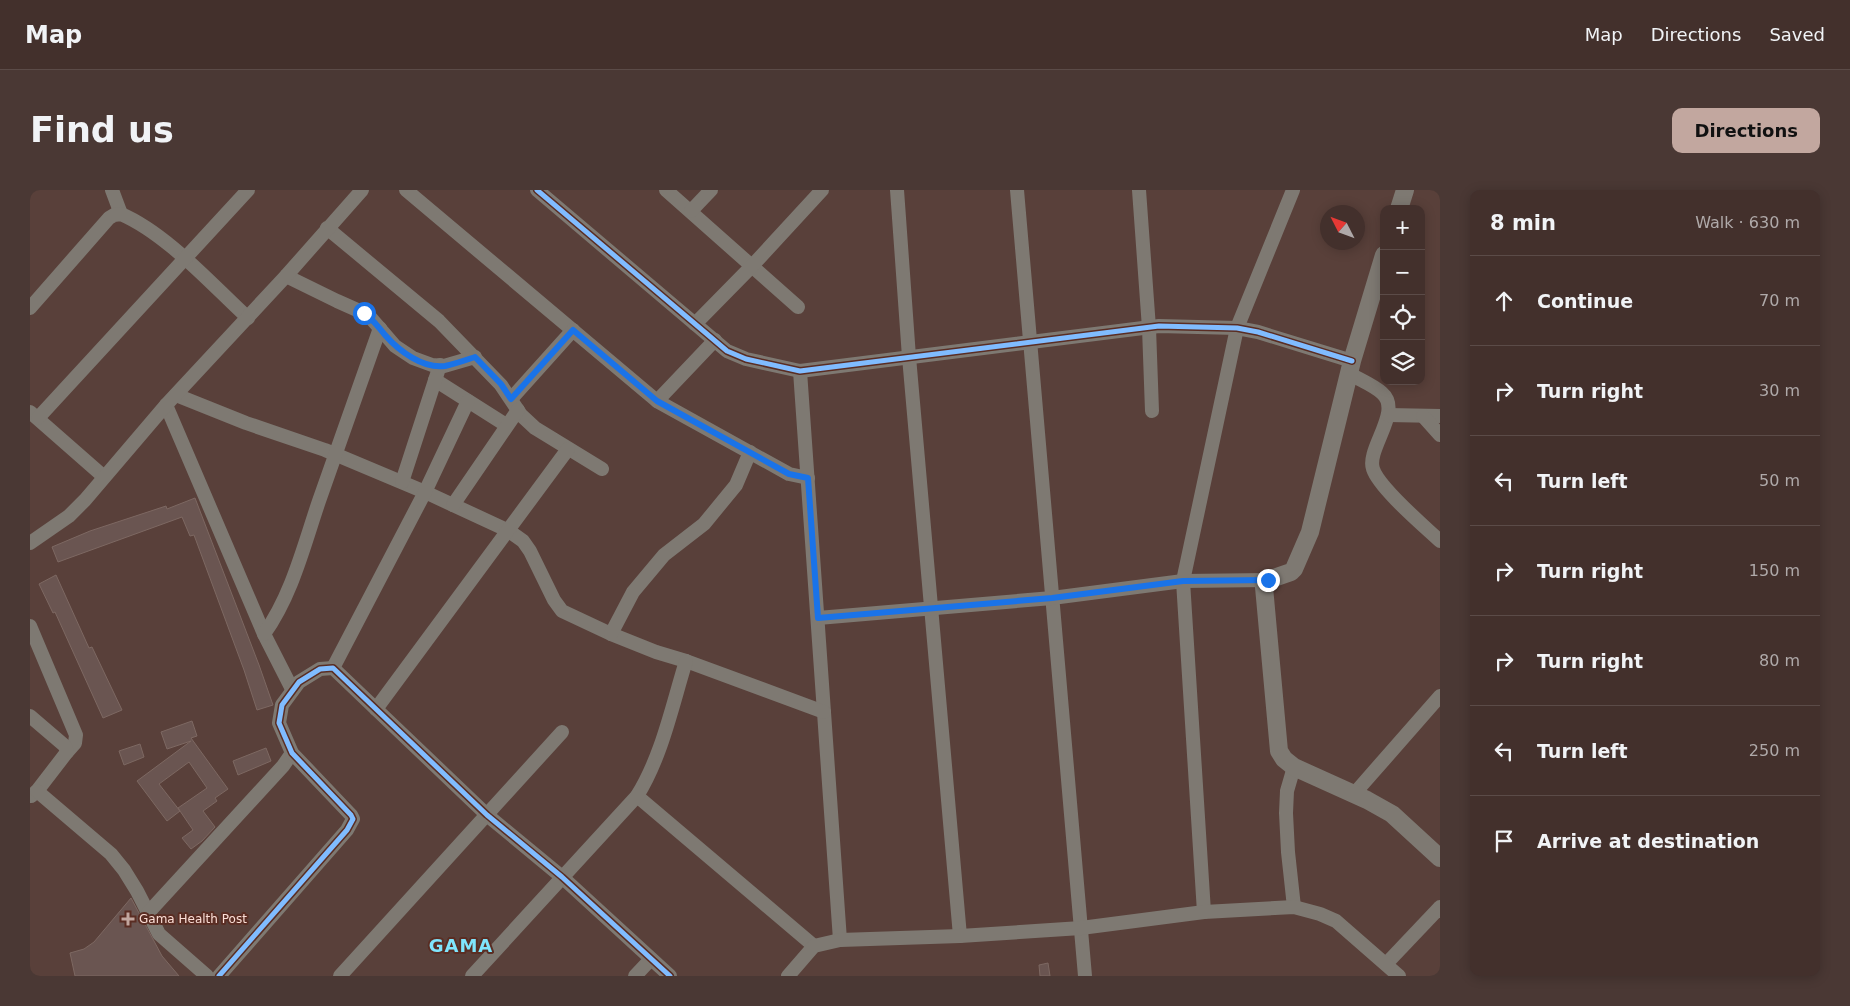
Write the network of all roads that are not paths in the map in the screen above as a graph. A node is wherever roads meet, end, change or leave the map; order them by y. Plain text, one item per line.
1 (112, 190) edge
2 (248, 190) edge
3 (362, 190) edge
4 (406, 190) edge
5 (537, 190) edge
6 (666, 190) edge
7 (711, 190) edge
8 (822, 190) edge
9 (897, 190) edge
10 (1017, 190) edge
11 (1139, 190) edge
12 (1293, 190) edge
13 (1405, 190) edge
14 (1400, 205) edge
15 (691, 211) junction
16 (121, 214) junction
17 (327, 228) junction
18 (185, 259) junction
19 (752, 266) junction
20 (1380, 269) edge
21 (286, 276) junction
22 (798, 307) dead end
23 (30, 308) edge
24 (248, 318) junction
25 (694, 324) junction
26 (380, 328) junction
27 (1149, 328) junction
28 (1237, 328) junction
29 (573, 330) junction
30 (714, 340) junction
31 (1030, 342) junction
32 (475, 357) junction
33 (909, 358) junction
34 (440, 366) junction
35 (1351, 367) junction
36 (800, 371) junction
37 (435, 380) junction
38 (171, 400) junction
39 (657, 401) junction
40 (468, 402) junction
41 (514, 404) junction
42 (1152, 411) dead end
43 (34, 415) edge
44 (1388, 415) junction
45 (1422, 416) junction
46 (1440, 416) edge
47 (1440, 422) edge
48 (506, 425) junction
49 (1440, 435) edge
50 (568, 449) junction
51 (750, 452) junction
52 (335, 454) junction
53 (602, 470) dead end
54 (103, 476) junction
55 (808, 478) junction
56 (402, 482) junction
57 (425, 492) junction
58 (453, 505) junction
59 (509, 531) junction
60 (1440, 541) edge
61 (30, 544) edge
62 (1268, 580) junction
63 (1183, 581) junction
64 (1052, 598) junction
65 (931, 608) junction
66 (818, 618) junction
67 (30, 626) edge
68 (264, 634) junction
69 (611, 634) junction
70 (686, 661) junction
71 (333, 668) junction
72 (292, 689) junction
73 (1440, 696) edge
74 (376, 709) junction
75 (824, 712) junction
76 (30, 716) edge
77 (562, 732) dead end
78 (67, 752) junction
79 (292, 753) junction
80 (1294, 767) junction
81 (34, 794) edge
82 (1354, 794) junction
83 (637, 796) junction
84 (487, 815) junction
85 (1440, 858) edge
86 (562, 877) junction
87 (1294, 907) junction
88 (1440, 907) edge
89 (1204, 912) junction
90 (148, 913) junction
91 (1081, 928) junction
92 (960, 936) junction
93 (840, 940) junction
94 (814, 946) junction
95 (651, 959) junction
96 (1386, 964) junction
97 (201, 974) edge
98 (218, 976) edge
99 (340, 976) edge
100 (472, 976) edge
101 (635, 976) edge
102 (670, 976) edge
103 (788, 976) edge
104 (1085, 976) edge
105 (1398, 976) edge

1 - 16 street
2 - 18 street
3 - 17 street
4 - 29 street
5 - 25 street
6 - 15 street
7 - 15 street
8 - 19 street
9 - 33 street
10 - 31 street
11 - 27 street
12 - 28 street
13 - 14 street
15 - 19 street
16 - 18 street
16 - 23 street
17 - 21 street
17 - 32 street
18 - 24 street
18 - 43 street
19 - 22 street
19 - 25 street
20 - 35 street
21 - 24 street
21 - 26 street
24 - 38 street
25 - 30 street
26 - 34 street
26 - 52 street
27 - 28 street
27 - 31 street
27 - 42 street
28 - 35 street
28 - 63 street
29 - 39 street
29 - 41 street
30 - 36 street
30 - 39 street
31 - 33 street
31 - 64 street
32 - 34 street
32 - 41 street
33 - 36 street
33 - 65 street
34 - 37 street
35 - 44 street
35 - 62 street
36 - 55 street
37 - 40 street
37 - 56 street
38 - 52 street
38 - 54 street
38 - 68 street
39 - 51 street
40 - 48 street
40 - 57 street
41 - 48 street
41 - 50 street
43 - 54 street
44 - 45 street
44 - 60 street
45 - 46 street
45 - 47 street
45 - 49 street
48 - 58 street
50 - 53 street
50 - 59 street
51 - 55 street
51 - 69 street
52 - 56 street
52 - 68 street
54 - 61 street
55 - 66 street
56 - 57 street
57 - 58 street
57 - 71 street
58 - 59 street
59 - 69 street
59 - 74 street
62 - 63 street
62 - 80 street
63 - 64 street
63 - 89 street
64 - 65 street
64 - 91 street
65 - 66 street
65 - 92 street
66 - 75 street
67 - 78 street
68 - 72 street
69 - 70 street
70 - 75 street
70 - 83 street
71 - 72 street
71 - 74 street
72 - 79 street
73 - 82 street
74 - 84 street
75 - 93 street
76 - 78 street
77 - 84 street
78 - 81 street
79 - 90 street
79 - 98 street
80 - 82 street
80 - 87 street
81 - 90 street
82 - 85 street
83 - 86 street
83 - 94 street
84 - 86 street
84 - 99 street
86 - 95 street
86 - 100 street
87 - 89 street
87 - 96 street
88 - 96 street
89 - 91 street
90 - 97 street
91 - 92 street
91 - 104 street
92 - 93 street
93 - 94 street
94 - 103 street
95 - 101 street
95 - 102 street
96 - 105 street

